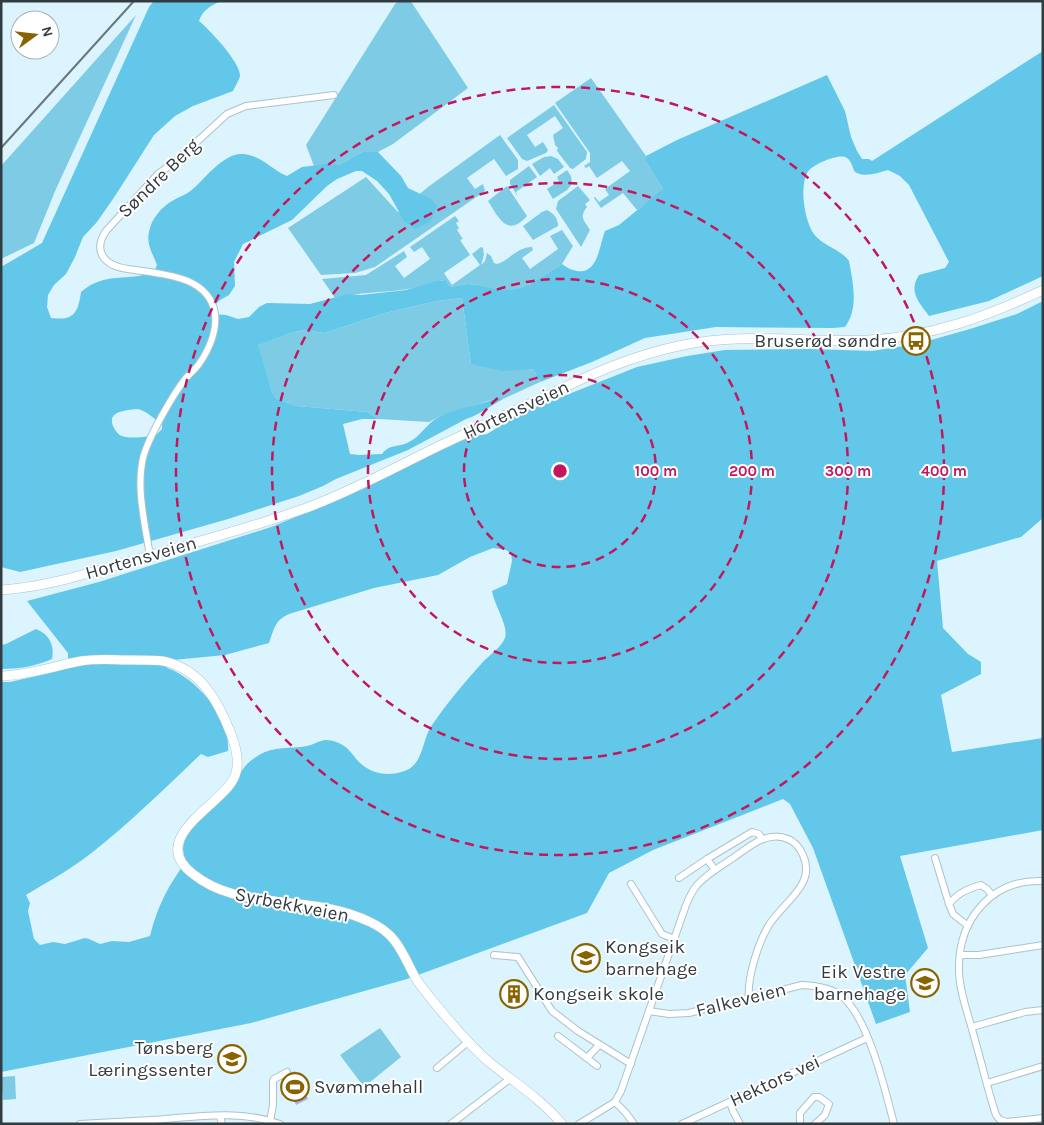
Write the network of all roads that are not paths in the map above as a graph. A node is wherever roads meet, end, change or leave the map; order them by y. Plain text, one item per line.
1 (334, 96) dead end
2 (1043, 290) edge
3 (150, 556) junction
4 (1, 590) edge
5 (1, 676) edge
6 (762, 839) junction
7 (935, 858) dead end
8 (707, 859) junction
9 (715, 870) junction
10 (679, 878) dead end
11 (1043, 881) edge
12 (630, 884) dead end
13 (992, 895) junction
14 (949, 904) junction
15 (968, 926) junction
16 (674, 939) junction
17 (1043, 946) edge
18 (494, 955) dead end
19 (960, 955) junction
20 (749, 998) junction
21 (1043, 1010) edge
22 (649, 1011) junction
23 (972, 1027) junction
24 (558, 1036) dead end
25 (867, 1038) junction
26 (468, 1042) junction
27 (599, 1045) junction
28 (587, 1058) junction
29 (631, 1064) junction
30 (597, 1066) dead end
31 (1043, 1066) edge
32 (437, 1068) dead end
33 (287, 1072) dead end
34 (511, 1078) junction
35 (987, 1083) junction
36 (615, 1102) junction
37 (730, 1102) junction
38 (220, 1116) junction
39 (1043, 1118) edge
40 (270, 1121) junction
41 (152, 1122) edge
42 (999, 1122) edge
43 (80, 1124) edge
44 (222, 1124) edge
45 (280, 1124) edge
46 (451, 1124) edge
47 (562, 1124) edge
48 (579, 1124) edge
49 (634, 1124) edge
50 (682, 1124) edge
51 (740, 1124) edge
52 (800, 1124) edge
53 (815, 1124) edge
54 (894, 1124) edge

1 - 3 street, Søndre Berg
2 - 3 main road, Hortensveien
3 - 4 main road, Hortensveien
5 - 26 main road, Syrbekkveien
6 - 8 street
6 - 9 street
6 - 20 street
7 - 14 street
8 - 9 street
8 - 10 street
9 - 16 street
11 - 13 street
12 - 16 street
13 - 14 street
13 - 15 street
14 - 15 street
15 - 19 street
16 - 22 street
17 - 19 street
18 - 27 street
19 - 23 street
20 - 22 street, Falkeveien
20 - 25 street, Falkeveien
21 - 23 street
22 - 29 street
23 - 35 street
24 - 28 street
25 - 37 street, Hektors vei
25 - 54 street, Falkeveien
26 - 32 street
26 - 34 main road, Syrbekkveien
27 - 28 street
27 - 29 street
28 - 30 street
29 - 36 street
31 - 35 street
33 - 40 street
34 - 46 street
34 - 47 main road, Syrbekkveien
35 - 42 street
36 - 48 street
36 - 49 street
37 - 50 street, Hektors vei
37 - 51 street
38 - 40 street
38 - 41 street
38 - 44 street
39 - 42 street
40 - 45 street
41 - 43 street
52 - 53 street

